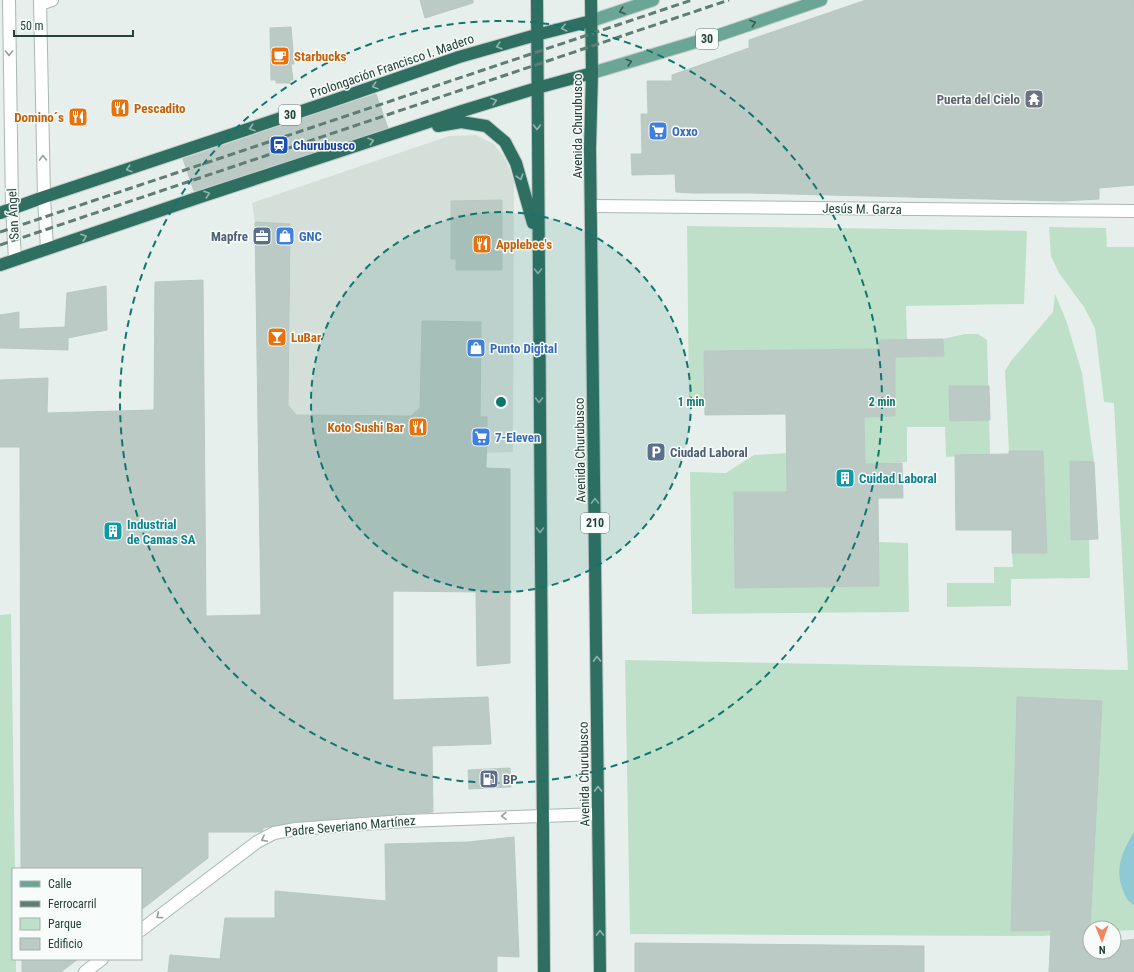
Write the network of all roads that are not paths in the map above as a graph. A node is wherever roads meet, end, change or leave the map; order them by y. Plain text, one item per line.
1 (9, 0) edge
2 (52, 0) edge
3 (537, 0) edge
4 (590, 0) edge
5 (653, 0) edge
6 (821, 0) edge
7 (40, 2) edge
8 (591, 21) junction
9 (536, 35) junction
10 (592, 73) junction
11 (537, 88) junction
12 (399, 132) junction
13 (44, 197) junction
14 (591, 206) junction
15 (12, 208) junction
16 (1134, 211) edge
17 (0, 213) edge
18 (538, 238) junction
19 (47, 249) junction
20 (15, 259) junction
21 (0, 265) edge
22 (598, 814) junction
23 (543, 815) junction
24 (142, 929) edge
25 (101, 960) edge
26 (84, 972) edge
27 (544, 972) edge
28 (600, 972) edge

1 -> 15 street, San Ángel
2 - 7 street
3 - 9 highway
4 - 8 highway, Avenida Churubusco / 210
5 -> 8 main road, 30
10 -> 6 main road, 30
13 -> 7 street
8 -> 9 highway, Prolongación Francisco I. Madero / 30
8 - 10 highway, Avenida Churubusco / 210
9 - 11 highway
9 -> 13 highway, Prolongación Francisco I. Madero / 30
10 - 11 highway, 30
10 - 14 highway, Avenida Churubusco / 210
12 -> 11 highway, 30
11 -> 18 highway
12 -> 18 highway
19 -> 12 highway, 30
13 - 15 highway, 30
13 - 19 street
14 - 16 street, Jesús M. Garza
22 -> 14 highway, Avenida Churubusco / 210
15 - 17 highway, 30
15 - 20 street, San Ángel
18 -> 23 highway
19 - 20 highway, 30
20 - 21 highway, 30
22 - 23 street, Padre Severiano Martínez
28 -> 22 highway, Avenida Churubusco / 210
23 -> 24 street, Padre Severiano Martínez
23 - 27 highway
25 - 26 street

